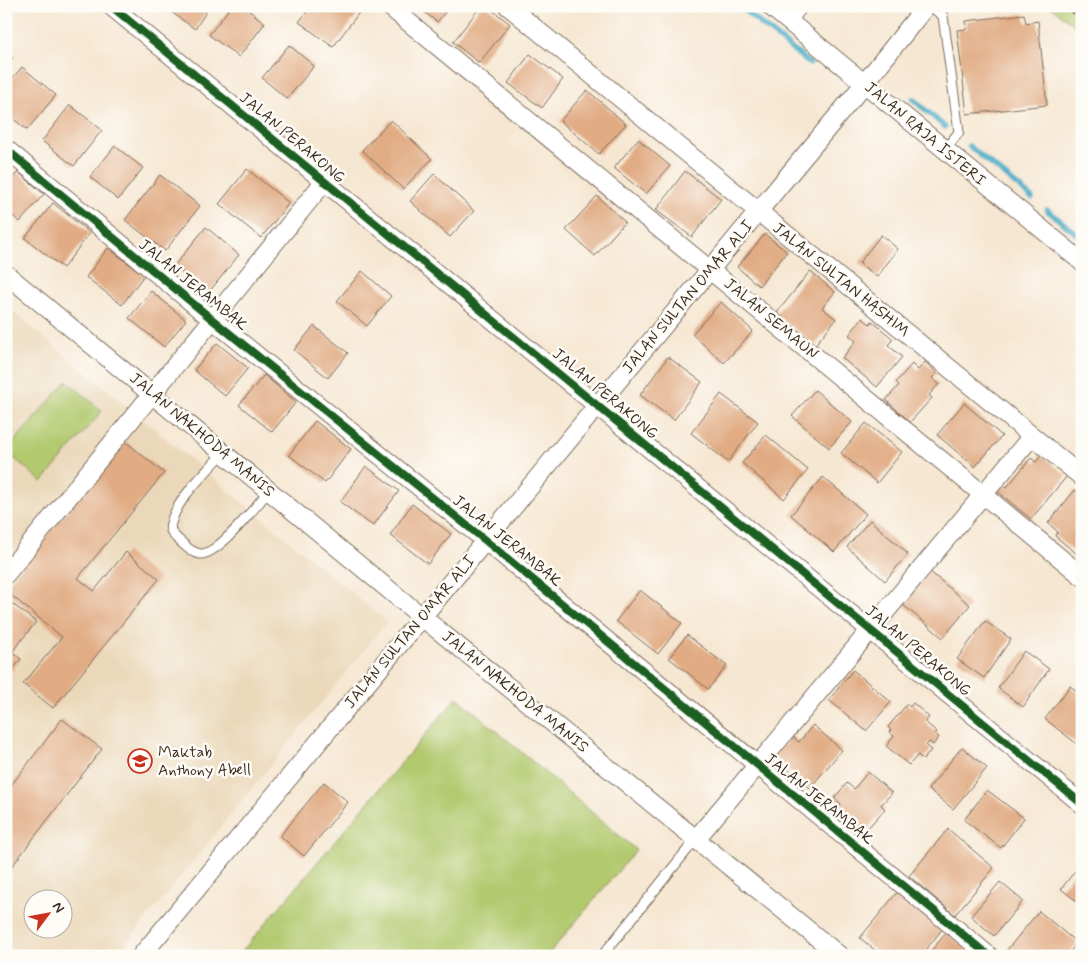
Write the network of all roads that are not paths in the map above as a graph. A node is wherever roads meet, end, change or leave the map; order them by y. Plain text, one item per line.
1 (110, 6) edge
2 (389, 6) edge
3 (508, 6) edge
4 (770, 6) edge
5 (804, 6) edge
6 (925, 7) edge
7 (791, 23) junction
8 (864, 84) junction
9 (6, 149) edge
10 (944, 151) junction
11 (324, 182) junction
12 (758, 212) junction
13 (1082, 262) edge
14 (711, 269) junction
15 (6, 274) edge
16 (213, 320) junction
17 (152, 394) junction
18 (598, 406) junction
19 (1032, 436) junction
20 (223, 453) junction
21 (1082, 477) edge
22 (269, 491) junction
23 (984, 495) junction
24 (486, 541) junction
25 (6, 574) edge
26 (1082, 576) edge
27 (422, 618) junction
28 (871, 630) junction
29 (757, 765) junction
30 (1082, 804) edge
31 (696, 840) junction
32 (141, 956) edge
33 (602, 956) edge
34 (840, 956) edge
35 (989, 956) edge

1 - 11 street, JALAN PERAKONG
2 - 14 street, JALAN SEMAUN
3 - 12 street, JALAN SULTAN HASHIM
4 - 7 street, JALAN RAJA ISTERI
5 - 7 lane
6 - 8 street, JALAN SULTAN OMAR ALI
6 - 10 lane
7 - 8 street, JALAN RAJA ISTERI
8 - 10 street, JALAN RAJA ISTERI
8 - 12 street, JALAN SULTAN OMAR ALI
9 - 16 street, JALAN JERAMBAK
10 - 13 street, JALAN RAJA ISTERI
11 - 16 street
11 - 18 street, JALAN PERAKONG
12 - 14 street, JALAN SULTAN OMAR ALI
12 - 19 street, JALAN SULTAN HASHIM
14 - 18 street, JALAN SULTAN OMAR ALI
14 - 23 street, JALAN SEMAUN
15 - 17 street, JALAN NAKHODA MANIS
16 - 17 street
16 - 24 street, JALAN JERAMBAK
17 - 20 street, JALAN NAKHODA MANIS
17 - 25 street
18 - 24 street, JALAN SULTAN OMAR ALI
18 - 28 street, JALAN PERAKONG
19 - 21 street, JALAN SULTAN HASHIM
19 - 23 street
20 - 22 street, JALAN NAKHODA MANIS
20 - 22 lane
22 - 27 street, JALAN NAKHODA MANIS
23 - 26 street, JALAN SEMAUN
23 - 28 street
24 - 27 street, JALAN SULTAN OMAR ALI
24 - 29 street, JALAN JERAMBAK
27 - 31 street, JALAN NAKHODA MANIS
27 - 32 street, JALAN SULTAN OMAR ALI
28 - 29 street
28 - 30 street, JALAN PERAKONG
29 - 31 street
29 - 35 street, JALAN JERAMBAK
31 - 33 lane
31 - 34 street, JALAN NAKHODA MANIS

